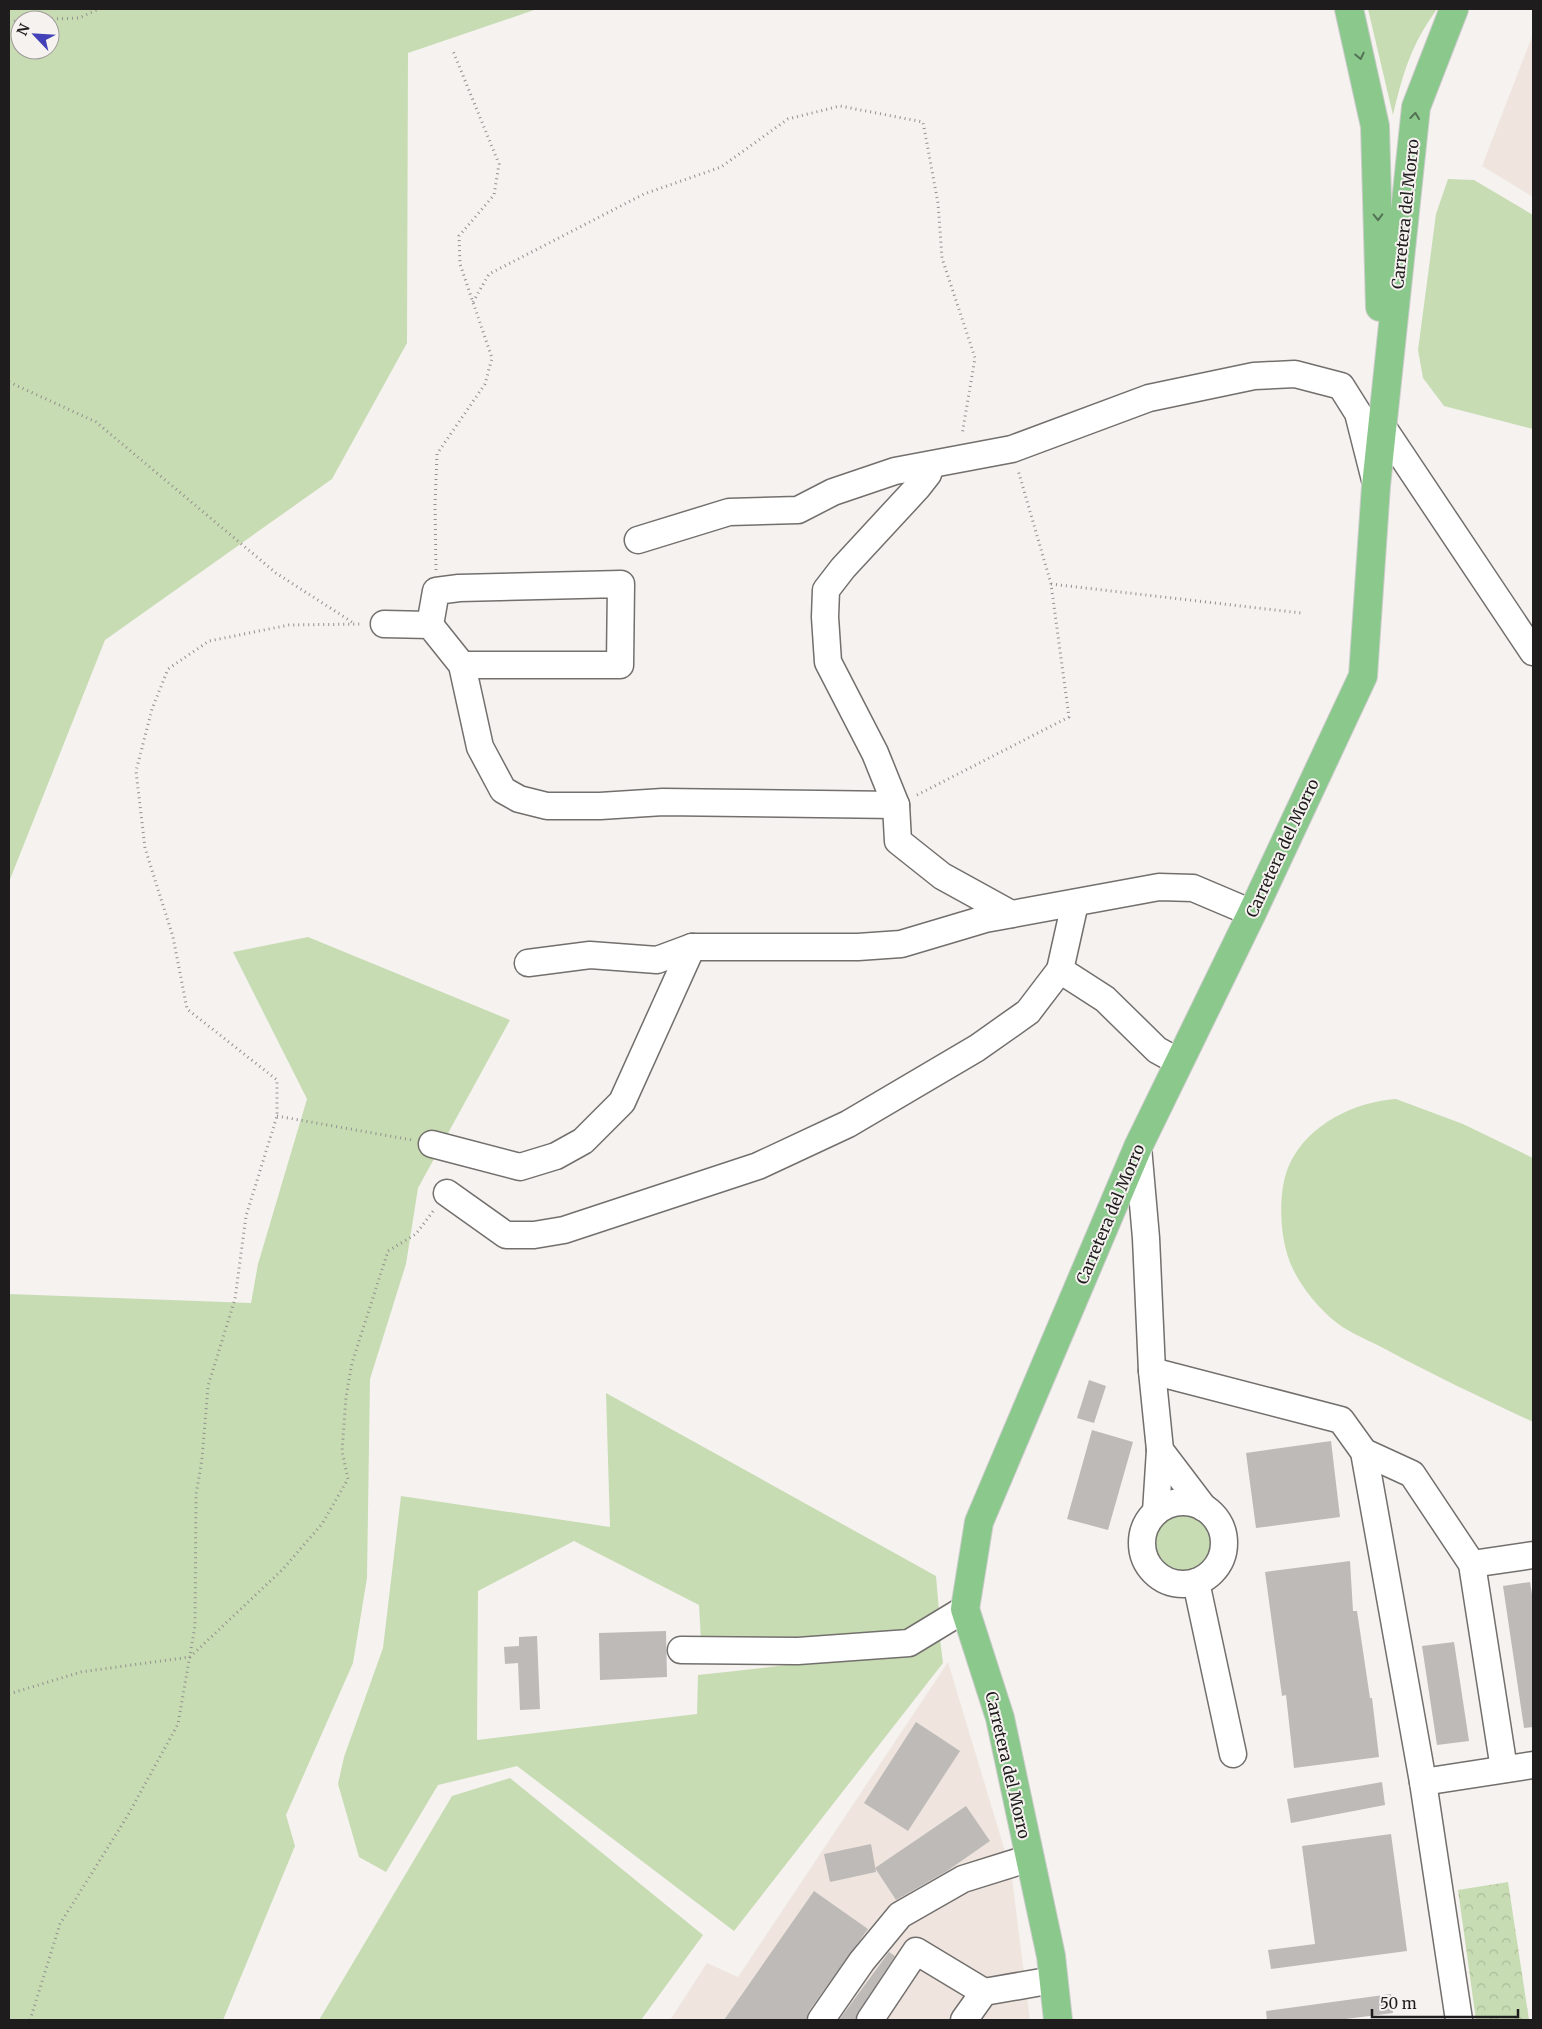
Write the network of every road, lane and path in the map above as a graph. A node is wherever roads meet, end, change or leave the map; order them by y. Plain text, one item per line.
1 (99, 9) edge
2 (1349, 9) edge
3 (1454, 9) edge
4 (60, 19) edge
5 (454, 50) dead end
6 (473, 302) junction
7 (9, 382) edge
8 (1382, 426) junction
9 (1012, 449) junction
10 (957, 460) junction
11 (931, 465) junction
12 (1376, 486) junction
13 (638, 540) dead end
14 (1051, 584) junction
15 (436, 591) junction
16 (1302, 613) dead end
17 (356, 624) junction
18 (384, 624) joint
19 (430, 625) junction
20 (1533, 652) edge
21 (462, 665) junction
22 (896, 806) junction
23 (1075, 903) junction
24 (1252, 913) junction
25 (1011, 914) junction
26 (692, 948) junction
27 (528, 963) dead end
28 (1060, 970) junction
29 (1178, 1062) junction
30 (277, 1116) junction
31 (432, 1144) joint
32 (1138, 1147) junction
33 (447, 1193) joint
34 (1152, 1371) junction
35 (1160, 1450) junction
36 (1364, 1452) junction
37 (1204, 1508) junction
38 (1156, 1512) junction
39 (1533, 1555) edge
40 (1472, 1564) junction
41 (1196, 1582) junction
42 (965, 1609) junction
43 (681, 1650) dead end
44 (190, 1656) junction
45 (9, 1694) edge
46 (1233, 1754) dead end
47 (1533, 1765) edge
48 (1504, 1769) junction
49 (1423, 1782) junction
50 (1030, 1858) junction
51 (1054, 1980) junction
52 (984, 1992) junction
53 (30, 2020) edge
54 (822, 2020) edge
55 (870, 2020) edge
56 (964, 2020) edge
57 (1058, 2020) edge
58 (1458, 2020) edge

1 - 4 path
2 -> 8 main road, Carretera del Morro
8 -> 3 main road, Carretera del Morro
5 - 6 path
6 - 10 path
6 - 15 path
7 - 17 path
8 - 12 main road, Carretera del Morro
8 - 20 street
9 - 10 street
9 - 12 street
9 - 14 path
10 - 11 street
11 - 13 street
11 - 22 street
12 - 24 main road, Carretera del Morro
14 - 16 path
14 - 22 path
15 - 19 street
15 - 21 street
17 - 18 path
17 - 30 path
18 - 19 street
19 - 21 street
21 - 22 street
22 - 25 street
23 - 24 street
23 - 25 street
23 - 28 street
24 - 29 main road, Carretera del Morro
25 - 26 street
26 - 27 street
26 - 31 street
28 - 29 street
28 - 33 street
29 - 32 main road, Carretera del Morro
30 - 31 path
30 - 44 path
32 - 34 street
32 - 42 main road, Carretera del Morro
33 - 44 path
34 - 35 street
34 - 36 street
35 - 37 street
35 - 38 street
36 - 40 street
36 - 49 street
37 - 38 street
37 - 41 street
38 - 41 street
39 - 40 street
40 - 48 street
41 - 46 street
42 - 43 street
42 - 50 main road, Carretera del Morro
44 - 45 path
44 - 53 path
47 - 48 street
48 - 49 street
49 - 58 street
50 - 51 main road, Carretera del Morro
50 - 54 street
51 - 52 street
51 - 57 main road, Carretera del Morro
52 - 55 street
52 - 56 street

